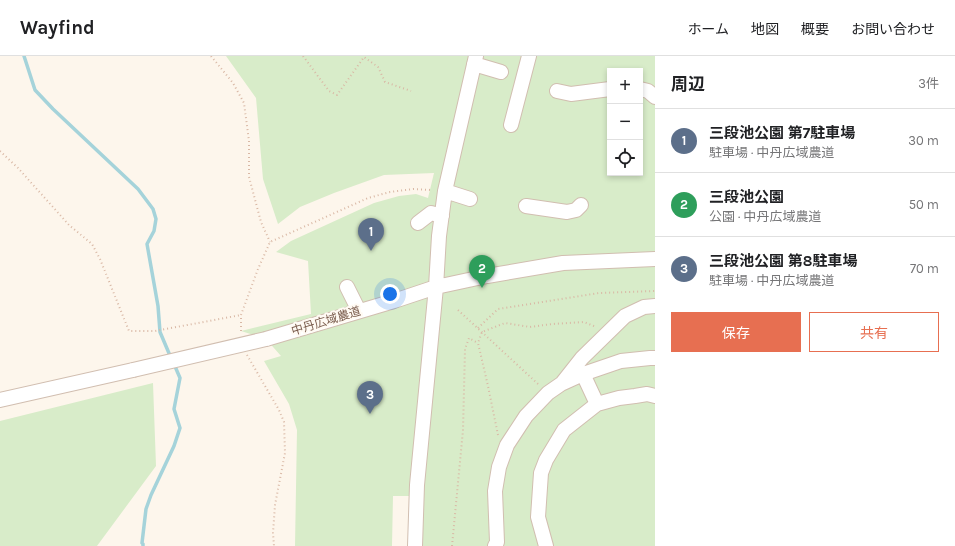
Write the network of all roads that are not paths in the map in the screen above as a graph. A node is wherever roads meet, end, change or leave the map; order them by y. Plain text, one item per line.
1 (529, 56) edge
2 (475, 60) edge
3 (501, 72) dead end
4 (607, 89) edge
5 (643, 90) edge
6 (557, 91) dead end
7 (655, 97) edge
8 (511, 125) dead end
9 (445, 191) junction
10 (470, 199) dead end
11 (581, 205) dead end
12 (526, 206) dead end
13 (442, 216) junction
14 (418, 223) dead end
15 (655, 259) edge
16 (347, 287) dead end
17 (436, 287) junction
18 (655, 306) edge
19 (359, 311) junction
20 (655, 358) edge
21 (583, 374) junction
22 (561, 384) junction
23 (655, 396) edge
24 (0, 400) edge
25 (597, 404) junction
26 (498, 545) edge
27 (415, 546) edge
28 (546, 546) edge

1 - 8 street
2 - 3 street
2 - 9 street
4 - 6 street
5 - 7 street
9 - 10 street
9 - 13 street
11 - 12 street
13 - 14 street
13 - 17 street
15 - 17 street, 中丹広域農道
16 - 19 street
17 - 19 street, 中丹広域農道
17 - 27 street
18 - 22 street
19 - 24 street, 中丹広域農道, bridge
20 - 21 street
21 - 22 street
21 - 25 street
22 - 26 street
23 - 25 street
25 - 28 street

